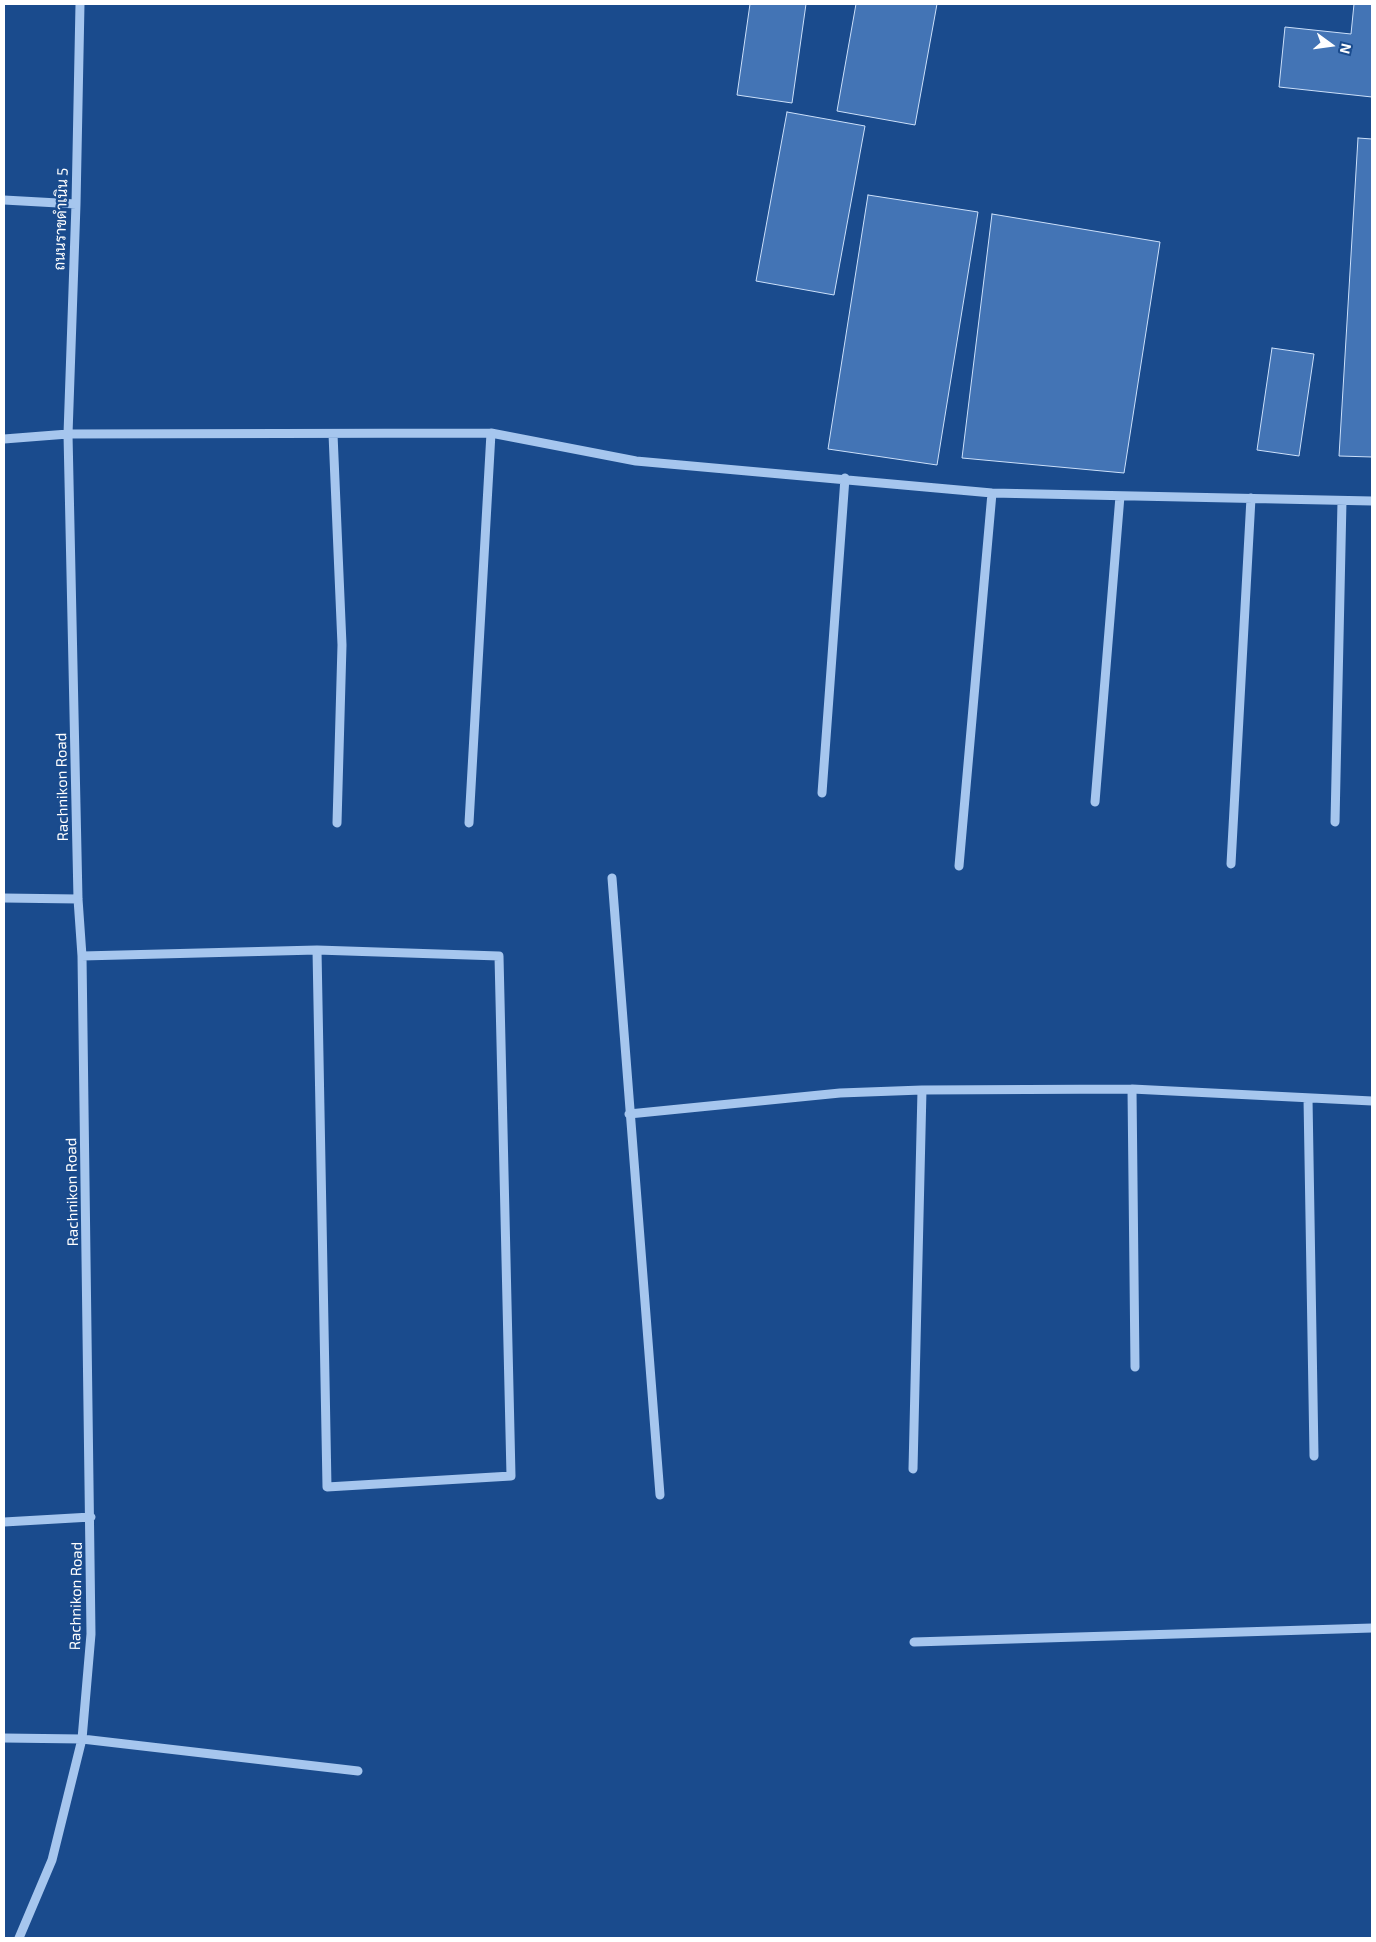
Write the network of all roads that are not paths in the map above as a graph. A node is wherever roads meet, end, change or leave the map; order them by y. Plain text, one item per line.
1 (80, 4) edge
2 (4, 200) edge
3 (76, 204) junction
4 (491, 433) junction
5 (68, 434) junction
6 (333, 434) junction
7 (4, 439) edge
8 (845, 478) junction
9 (992, 493) junction
10 (1120, 496) junction
11 (1251, 498) junction
12 (1342, 500) junction
13 (1372, 501) edge
14 (822, 793) dead end
15 (1095, 802) dead end
16 (1335, 822) dead end
17 (337, 823) dead end
18 (469, 823) dead end
19 (1230, 864) dead end
20 (959, 866) dead end
21 (612, 878) dead end
22 (4, 898) edge
23 (78, 899) junction
24 (317, 950) junction
25 (82, 956) junction
26 (1132, 1089) junction
27 (922, 1090) junction
28 (1308, 1098) junction
29 (1372, 1101) edge
30 (629, 1114) junction
31 (1135, 1367) dead end
32 (1314, 1456) dead end
33 (913, 1469) dead end
34 (660, 1495) dead end
35 (91, 1517) junction
36 (4, 1522) edge
37 (1372, 1628) edge
38 (914, 1642) dead end
39 (4, 1738) edge
40 (82, 1739) junction
41 (358, 1771) dead end
42 (19, 1938) edge

1 - 3 street, ถนนราขดำเนิน 5
2 - 3 street
3 - 5 street, ถนนราขดำเนิน 5
4 - 6 street
4 - 8 street
4 - 18 street
5 - 6 street
5 - 7 street
5 - 23 street, Rachnikon Road
6 - 17 street
8 - 9 street
8 - 14 street
9 - 10 street
9 - 20 street
10 - 11 street
10 - 15 street
11 - 12 street
11 - 19 street
12 - 13 street
12 - 16 street
21 - 30 street
22 - 23 street
23 - 25 street, Rachnikon Road
24 - 24 street
24 - 25 street
25 - 35 street, Rachnikon Road
26 - 27 street
26 - 28 street
26 - 31 street
27 - 30 street
27 - 33 street
28 - 29 street
28 - 32 street
30 - 34 street
35 - 36 street
35 - 40 street, Rachnikon Road
37 - 38 street
39 - 40 street
40 - 41 street
40 - 42 street, Rachnikon Road

